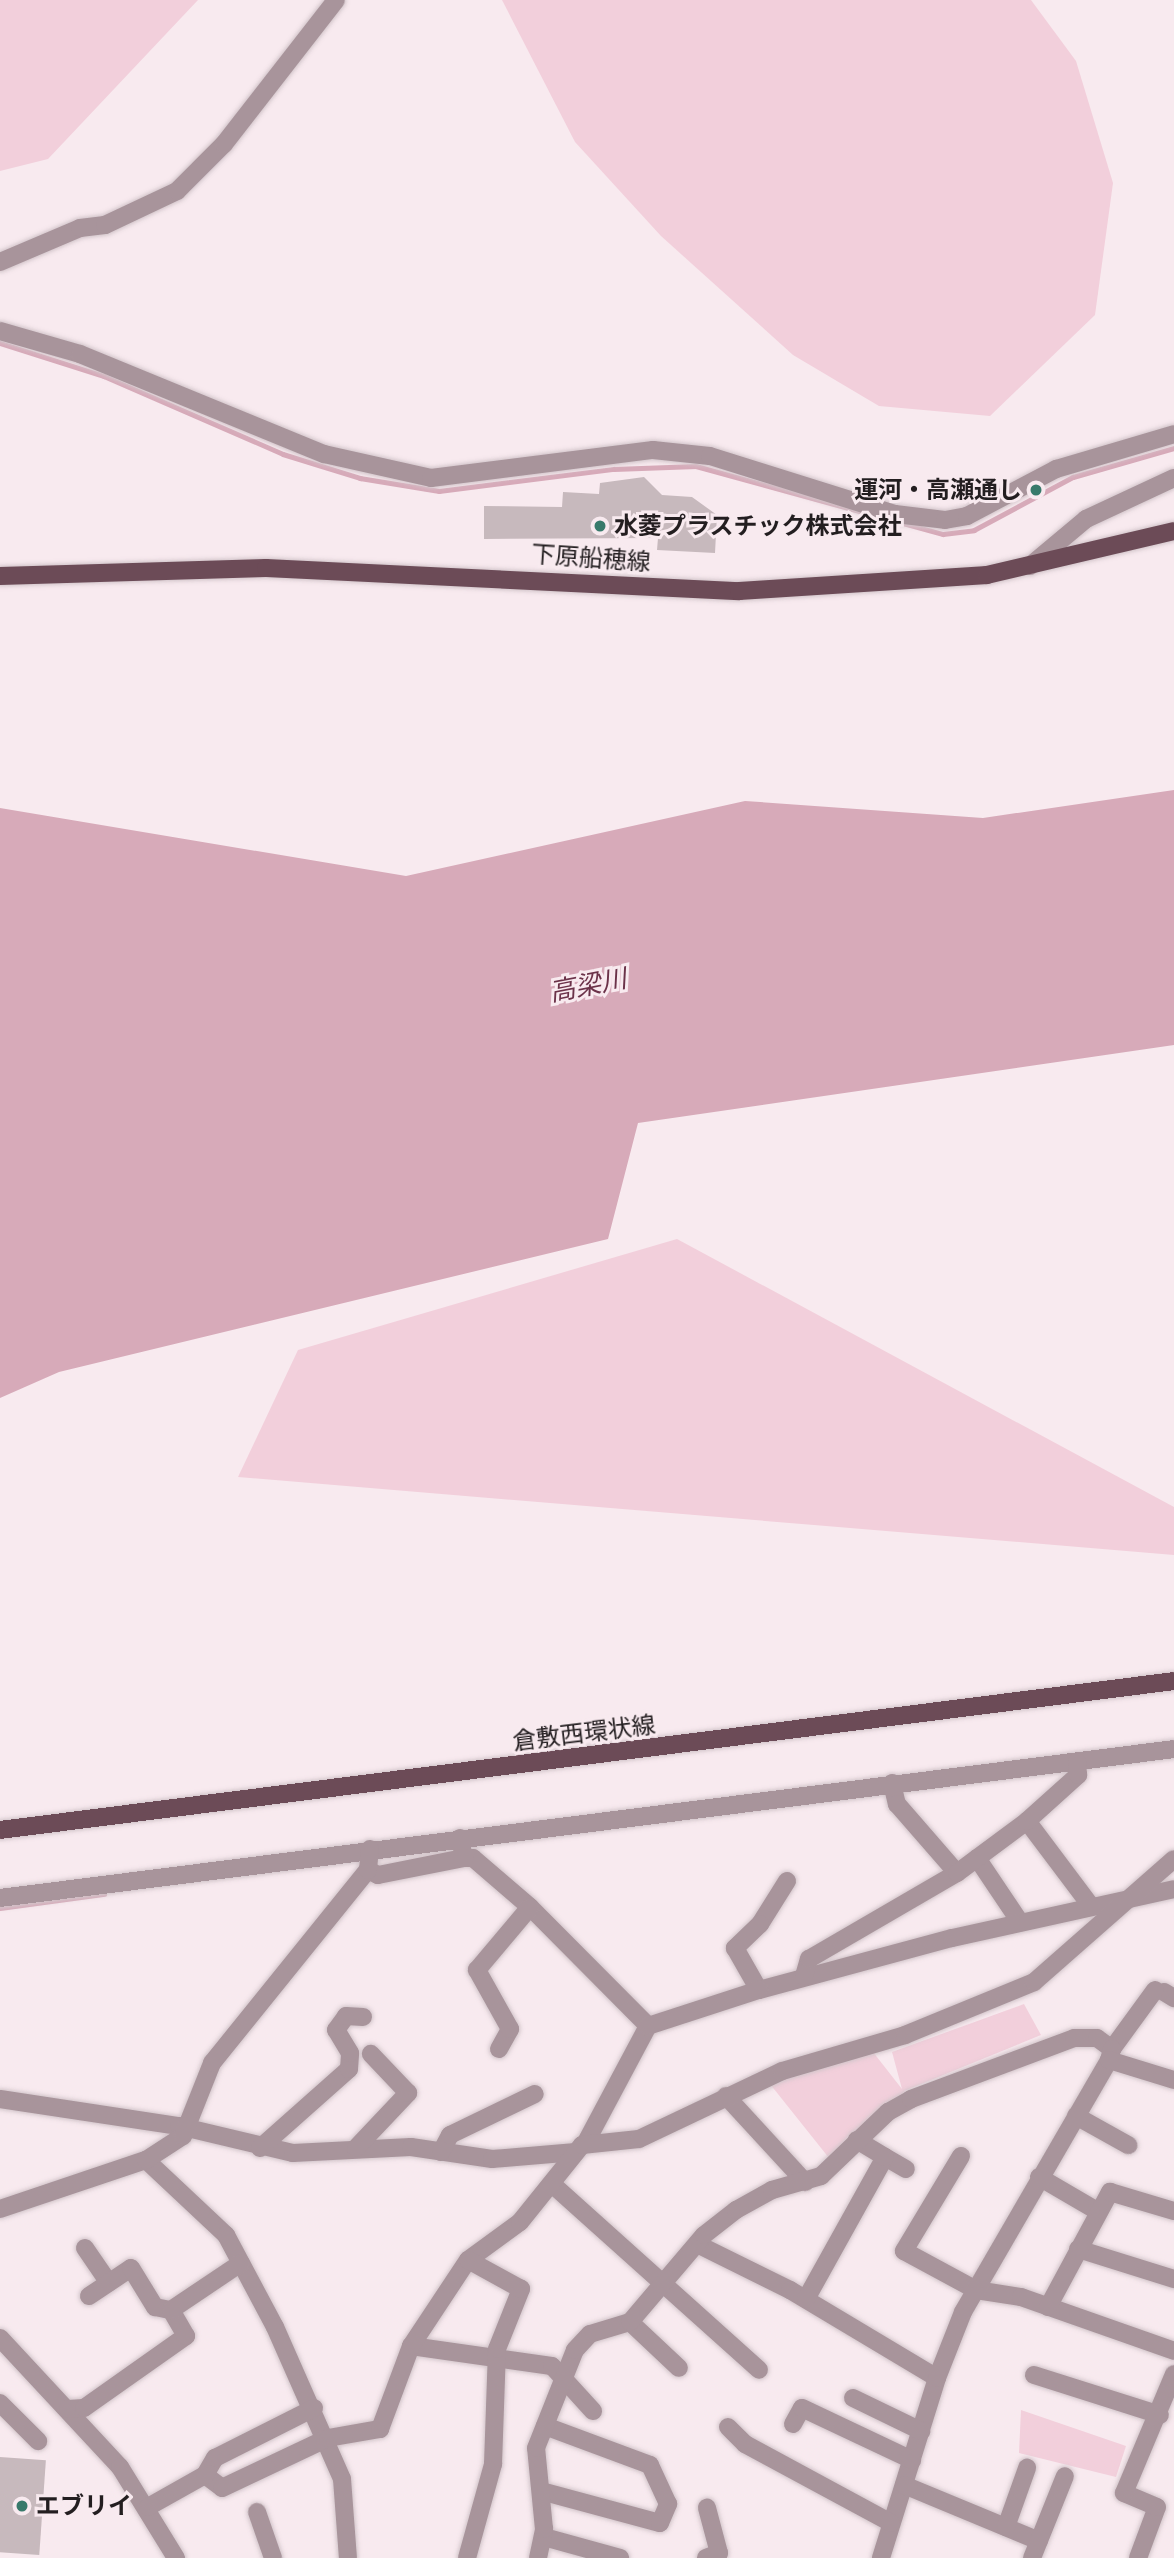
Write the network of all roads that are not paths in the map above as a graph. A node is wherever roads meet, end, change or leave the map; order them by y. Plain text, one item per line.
1 (336, 0) edge
2 (0, 262) edge
3 (0, 331) edge
4 (1174, 435) edge
5 (1174, 478) edge
6 (1174, 531) edge
7 (1030, 566) junction
8 (0, 576) edge
9 (1174, 1681) edge
10 (1174, 1749) edge
11 (1077, 1767) junction
12 (892, 1789) junction
13 (1027, 1821) junction
14 (0, 1830) edge
15 (462, 1847) junction
16 (977, 1858) junction
17 (370, 1859) junction
18 (1174, 1859) edge
19 (957, 1873) junction
20 (786, 1881) dead end
21 (1174, 1889) edge
22 (0, 1898) edge
23 (1130, 1899) junction
24 (1090, 1905) junction
25 (530, 1907) junction
26 (1020, 1922) junction
27 (804, 1976) junction
28 (759, 1990) junction
29 (1164, 1994) edge
30 (363, 2017) dead end
31 (648, 2025) junction
32 (499, 2049) dead end
33 (371, 2054) dead end
34 (1110, 2054) junction
35 (1174, 2080) edge
36 (535, 2094) dead end
37 (0, 2099) edge
38 (729, 2099) junction
39 (1076, 2116) junction
40 (187, 2130) junction
41 (857, 2140) junction
42 (360, 2143) junction
43 (263, 2144) junction
44 (1128, 2145) dead end
45 (443, 2147) junction
46 (580, 2148) junction
47 (961, 2156) dead end
48 (885, 2157) junction
49 (146, 2160) junction
50 (906, 2169) dead end
51 (1040, 2177) junction
52 (805, 2182) junction
53 (552, 2184) junction
54 (0, 2209) edge
55 (1174, 2211) edge
56 (1099, 2212) junction
57 (697, 2244) junction
58 (85, 2248) dead end
59 (1079, 2249) junction
60 (468, 2260) junction
61 (241, 2263) junction
62 (1174, 2279) edge
63 (109, 2283) junction
64 (664, 2283) junction
65 (976, 2290) junction
66 (89, 2296) dead end
67 (806, 2299) junction
68 (1048, 2306) junction
69 (171, 2310) junction
70 (630, 2322) junction
71 (0, 2338) edge
72 (411, 2346) junction
73 (1174, 2351) edge
74 (499, 2357) junction
75 (678, 2368) dead end
76 (759, 2370) dead end
77 (1034, 2375) dead end
78 (563, 2377) junction
79 (937, 2378) junction
80 (1173, 2380) edge
81 (853, 2398) dead end
82 (0, 2403) edge
83 (314, 2408) junction
84 (68, 2409) junction
85 (593, 2411) dead end
86 (1160, 2415) junction
87 (793, 2424) dead end
88 (545, 2426) junction
89 (728, 2427) dead end
90 (921, 2431) junction
91 (328, 2438) junction
92 (38, 2441) dead end
93 (912, 2460) junction
94 (1027, 2468) dead end
95 (205, 2475) junction
96 (1065, 2476) dead end
97 (904, 2485) junction
98 (541, 2491) junction
99 (148, 2507) junction
100 (707, 2508) dead end
101 (257, 2512) dead end
102 (891, 2523) junction
103 (1006, 2527) junction
104 (544, 2537) junction
105 (1039, 2541) junction
106 (176, 2558) edge
107 (273, 2558) edge
108 (348, 2558) edge
109 (467, 2558) edge
110 (538, 2558) edge
111 (620, 2558) edge
112 (706, 2558) edge
113 (881, 2558) edge
114 (1032, 2558) edge
115 (1138, 2558) edge

1 - 2 street
3 - 4 street
5 - 7 street
6 - 7 main road, 下原船穂線
7 - 8 main road, 下原船穂線
9 - 14 main road, 倉敷西環状線
10 - 11 street
11 - 12 street
11 - 13 street
12 - 15 street
12 - 19 street
13 - 16 street
13 - 24 street
15 - 17 street
15 - 17 street
15 - 25 street
16 - 19 street
16 - 26 street
17 - 22 street
17 - 40 street
18 - 23 street
19 - 27 street
20 - 28 street
21 - 23 street
23 - 24 street
23 - 38 street
24 - 26 street
25 - 31 street
25 - 32 street
26 - 27 street
27 - 28 street
28 - 31 street
29 - 34 street
30 - 43 street
31 - 46 street
33 - 42 street
34 - 35 street
34 - 39 street
34 - 41 street
36 - 45 street
37 - 40 street
38 - 46 street
38 - 52 street
39 - 44 street
39 - 51 street
40 - 43 street
40 - 49 street
41 - 48 street
41 - 52 street
42 - 43 street
42 - 45 street
45 - 46 street
46 - 53 street
47 - 65 street
48 - 50 street
48 - 67 street
49 - 54 street
49 - 61 street
51 - 56 street
51 - 65 street
52 - 57 street
53 - 60 street
53 - 64 street
55 - 56 street
56 - 59 street
57 - 64 street
57 - 67 street
58 - 63 street
59 - 62 street
59 - 68 street
60 - 72 street
60 - 74 street
61 - 69 street
61 - 83 street
63 - 66 street
63 - 69 street
64 - 70 street
64 - 76 street
65 - 68 street
65 - 79 street
67 - 79 street
68 - 73 street
69 - 84 street
70 - 75 street
70 - 78 street
71 - 84 street
72 - 74 street
72 - 91 street
74 - 78 street
74 - 109 street
77 - 86 street
78 - 85 street
78 - 88 street
79 - 90 street
80 - 86 street
81 - 90 street
82 - 92 street
83 - 91 street
83 - 95 street
84 - 99 street
86 - 115 street
87 - 93 street
88 - 98 street
88 - 98 street
89 - 102 street
90 - 93 street
91 - 95 street
91 - 108 street
93 - 97 street
94 - 103 street
95 - 99 street
96 - 105 street
97 - 102 street
97 - 103 street
98 - 104 street
99 - 106 street
100 - 112 street
101 - 107 street
102 - 113 street
103 - 105 street
104 - 110 street
104 - 111 street
105 - 114 street

